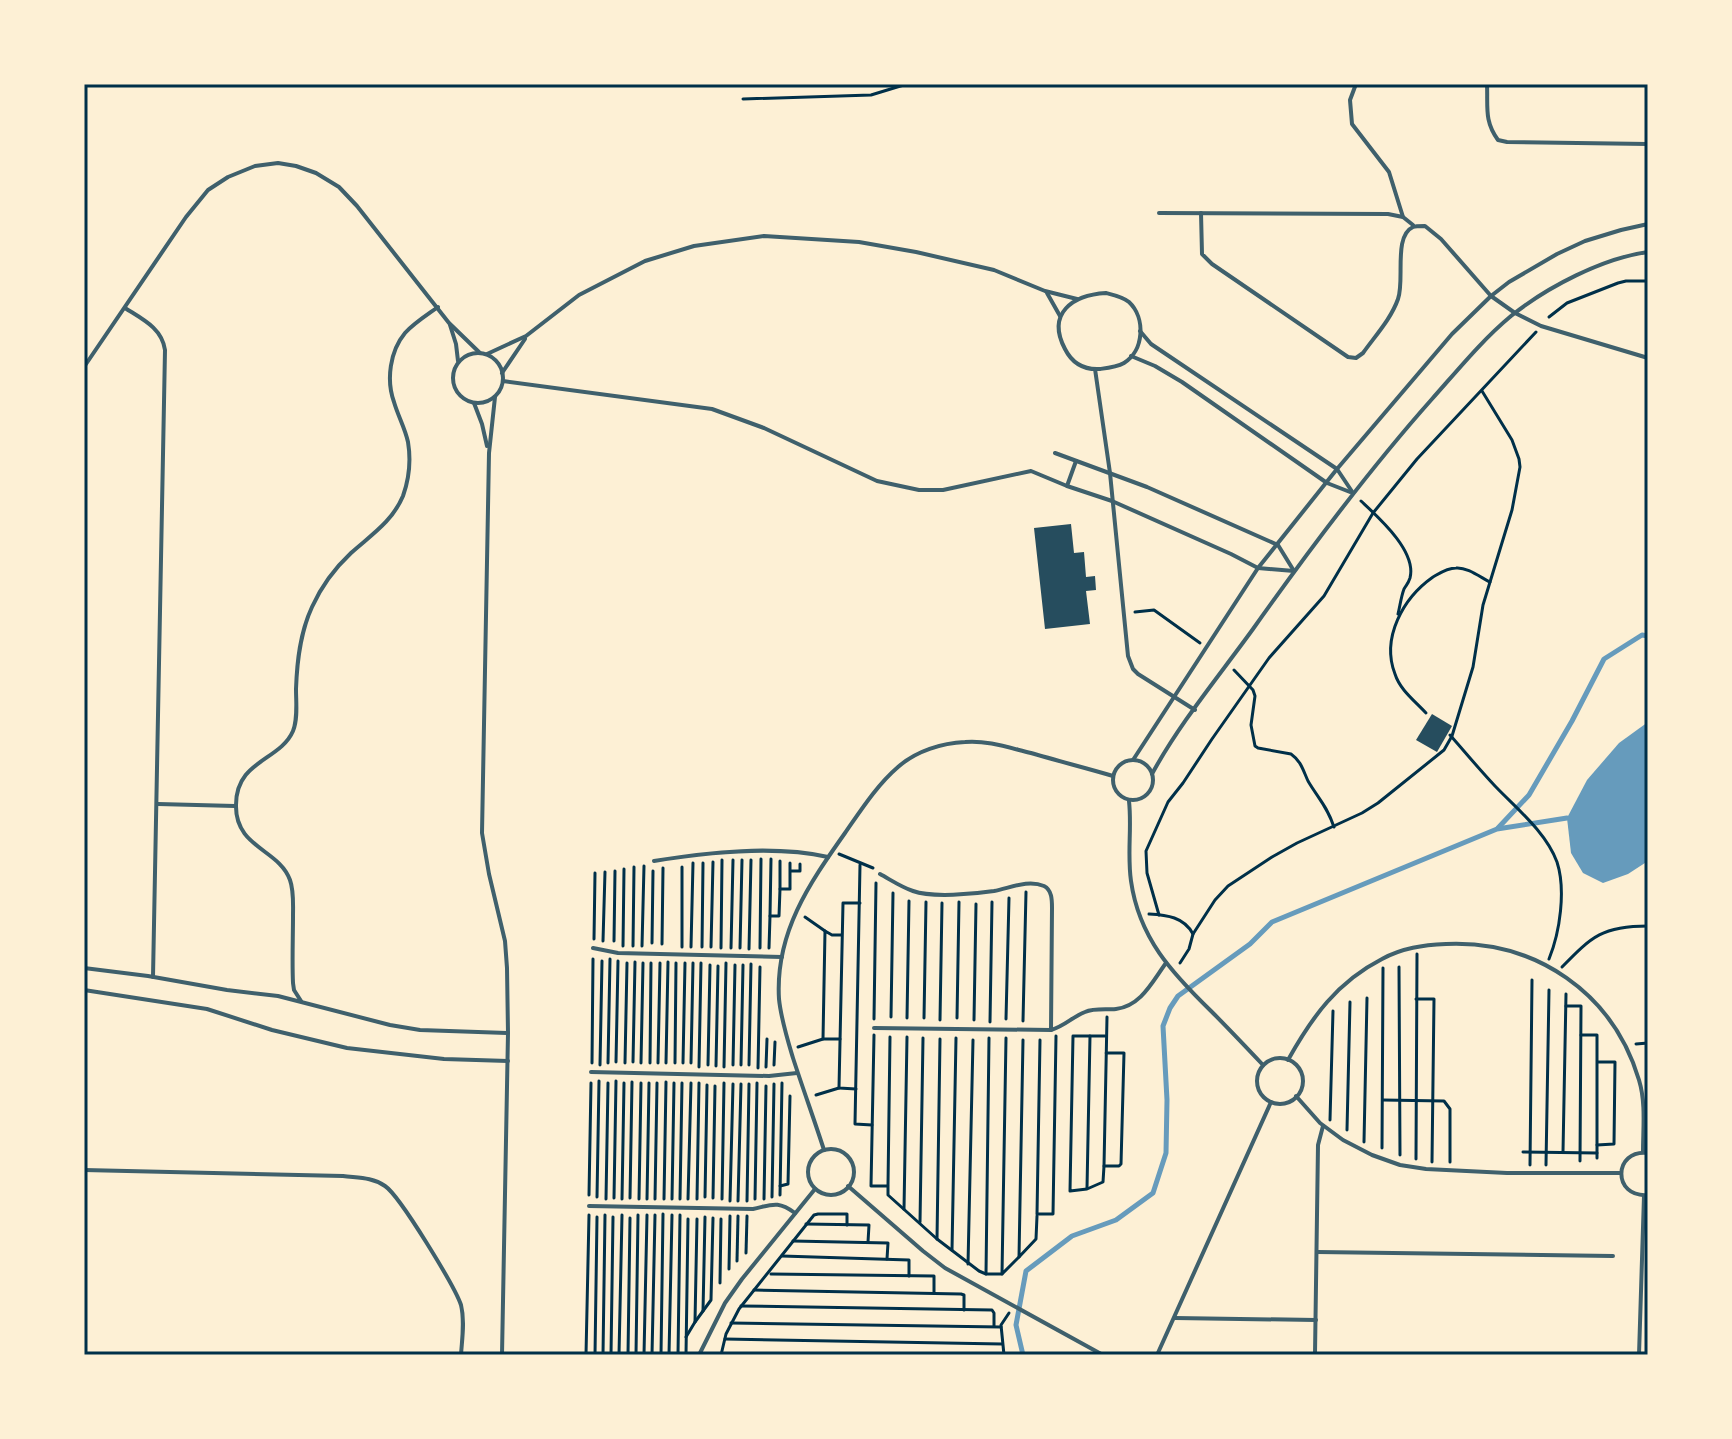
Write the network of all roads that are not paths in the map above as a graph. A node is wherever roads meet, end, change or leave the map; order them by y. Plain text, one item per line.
1 (1356, 84) edge
2 (1487, 84) edge
3 (1648, 144) edge
4 (1159, 213) dead end
5 (1201, 213) junction
6 (1403, 217) junction
7 (1648, 224) edge
8 (1413, 226) junction
9 (1648, 252) edge
10 (1045, 291) junction
11 (1491, 296) junction
12 (1077, 299) junction
13 (438, 307) junction
14 (125, 308) junction
15 (1515, 313) junction
16 (1060, 316) junction
17 (449, 323) junction
18 (1140, 331) junction
19 (526, 336) junction
20 (480, 353) junction
21 (487, 354) junction
22 (1131, 356) junction
23 (1648, 358) edge
24 (458, 361) junction
25 (84, 367) edge
26 (1095, 369) junction
27 (502, 373) junction
28 (503, 381) junction
29 (495, 397) junction
30 (474, 403) junction
31 (489, 453) junction
32 (1055, 453) dead end
33 (1076, 461) junction
34 (1337, 469) junction
35 (1110, 473) junction
36 (1327, 483) junction
37 (1067, 486) junction
38 (1353, 493) junction
39 (1112, 501) junction
40 (1278, 545) junction
41 (1258, 568) junction
42 (1294, 571) junction
43 (1174, 696) junction
44 (1195, 710) junction
45 (1133, 760) junction
46 (1152, 774) junction
47 (1113, 776) junction
48 (1129, 801) junction
49 (158, 804) junction
50 (235, 806) junction
51 (828, 857) junction
52 (654, 861) road end
53 (880, 874) road end
54 (593, 948) road end
55 (782, 957) junction
56 (1166, 963) junction
57 (84, 968) edge
58 (153, 977) junction
59 (84, 990) edge
60 (301, 1001) junction
61 (874, 1028) road end
62 (1054, 1029) junction
63 (508, 1033) junction
64 (1288, 1060) junction
65 (508, 1061) junction
66 (1263, 1065) junction
67 (591, 1072) road end
68 (798, 1073) junction
69 (1296, 1096) junction
70 (1271, 1102) junction
71 (1323, 1126) junction
72 (824, 1150) junction
73 (1645, 1152) edge
74 (84, 1170) edge
75 (1621, 1173) junction
76 (848, 1186) junction
77 (815, 1189) junction
78 (1646, 1195) edge
79 (589, 1206) road end
80 (795, 1213) junction
81 (1317, 1252) junction
82 (1613, 1256) dead end
83 (1174, 1318) junction
84 (1316, 1320) junction
85 (461, 1355) edge
86 (502, 1355) edge
87 (699, 1355) edge
88 (1103, 1355) edge
89 (1157, 1355) edge
90 (1346, 1355) edge
91 (1639, 1355) edge

1 - 6 lane
2 - 3 lane
4 - 5 lane
5 - 6 lane
5 - 8 lane
6 - 8 lane
7 - 11 lane
8 - 11 lane
9 - 15 lane
10 - 12 lane
10 - 16 lane
10 - 19 lane
11 - 15 lane
11 - 34 lane
12 - 16 lane
12 - 18 lane
13 - 14 lane
13 - 17 lane
13 - 50 lane
14 - 25 lane
14 - 49 lane
15 - 23 lane
15 - 38 lane
16 - 26 lane
17 - 20 lane
17 - 24 lane
18 - 22 lane
18 - 34 lane
19 - 21 lane
19 - 27 lane
20 - 21 lane
20 - 24 lane
21 - 27 lane
22 - 26 lane
22 - 36 lane
24 - 30 lane
26 - 35 lane
27 - 28 lane
28 - 29 lane
28 - 37 lane
29 - 30 lane
29 - 31 lane
30 - 31 lane
31 - 63 lane
32 - 33 lane
33 - 35 lane
33 - 37 lane
34 - 36 lane
34 - 38 lane
35 - 39 lane
35 - 40 lane
36 - 38 lane
36 - 40 lane
37 - 39 lane
38 - 42 lane
39 - 41 lane
39 - 43 lane
40 - 41 lane
40 - 42 lane
41 - 42 lane
41 - 43 lane
42 - 44 lane
43 - 44 lane
43 - 45 lane
44 - 46 lane
45 - 46 lane
45 - 47 lane
46 - 48 lane
47 - 48 lane
47 - 51 lane
48 - 56 lane
49 - 50 lane
49 - 58 lane
50 - 60 lane
51 - 52 lane
51 - 55 lane
53 - 62 lane
54 - 55 lane
55 - 68 lane
56 - 62 lane
56 - 66 lane
57 - 58 lane
58 - 60 lane
59 - 65 lane
60 - 63 lane
61 - 62 lane
63 - 65 lane
64 - 66 lane
64 - 69 lane
64 - 73 lane
65 - 86 lane
66 - 70 lane
67 - 68 lane
68 - 72 lane
69 - 70 lane
69 - 71 lane
70 - 83 lane
71 - 75 lane
71 - 81 lane
72 - 76 lane
72 - 77 lane
73 - 75 lane
74 - 85 lane
75 - 78 lane
76 - 77 lane
76 - 88 lane
77 - 80 lane
78 - 91 lane
79 - 80 lane
80 - 87 lane
81 - 82 lane
81 - 84 lane
83 - 84 lane
83 - 89 lane
84 - 90 lane

